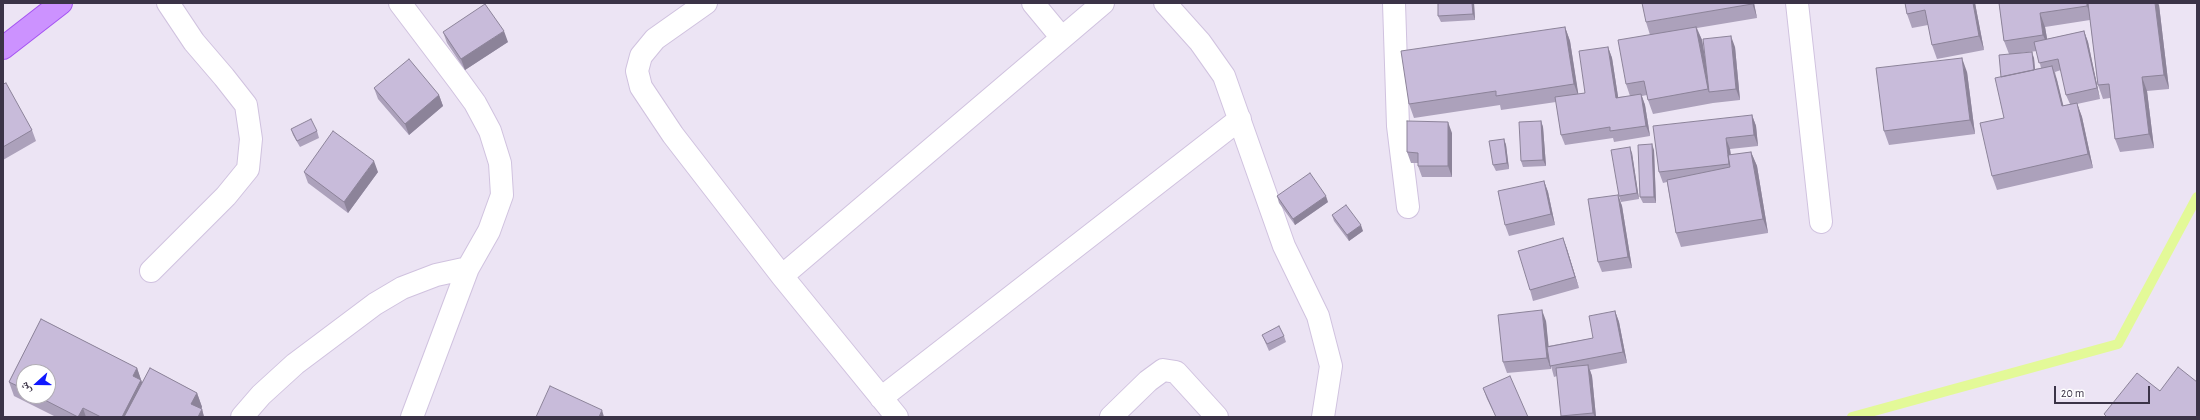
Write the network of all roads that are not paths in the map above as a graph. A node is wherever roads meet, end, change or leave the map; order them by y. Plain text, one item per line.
1 (61, 3) edge
2 (168, 3) edge
3 (400, 3) edge
4 (706, 3) edge
5 (1034, 3) edge
6 (1103, 3) edge
7 (1165, 3) edge
8 (1394, 3) edge
9 (1797, 3) edge
10 (1062, 38) junction
11 (3, 48) edge
12 (1240, 119) junction
13 (1408, 207) dead end
14 (1820, 222) dead end
15 (468, 268) junction
16 (151, 270) dead end
17 (782, 276) junction
18 (881, 398) junction
19 (242, 417) edge
20 (412, 417) edge
21 (897, 417) edge
22 (1111, 417) edge
23 (1217, 417) edge
24 (1323, 417) edge

1 - 11 main road
2 - 16 street
3 - 15 street
4 - 17 street
5 - 10 street
6 - 10 street
7 - 12 street
8 - 13 street
9 - 14 street
10 - 17 street
12 - 18 street
12 - 24 street
15 - 19 street
15 - 20 street
17 - 18 street
18 - 21 street
22 - 23 street

